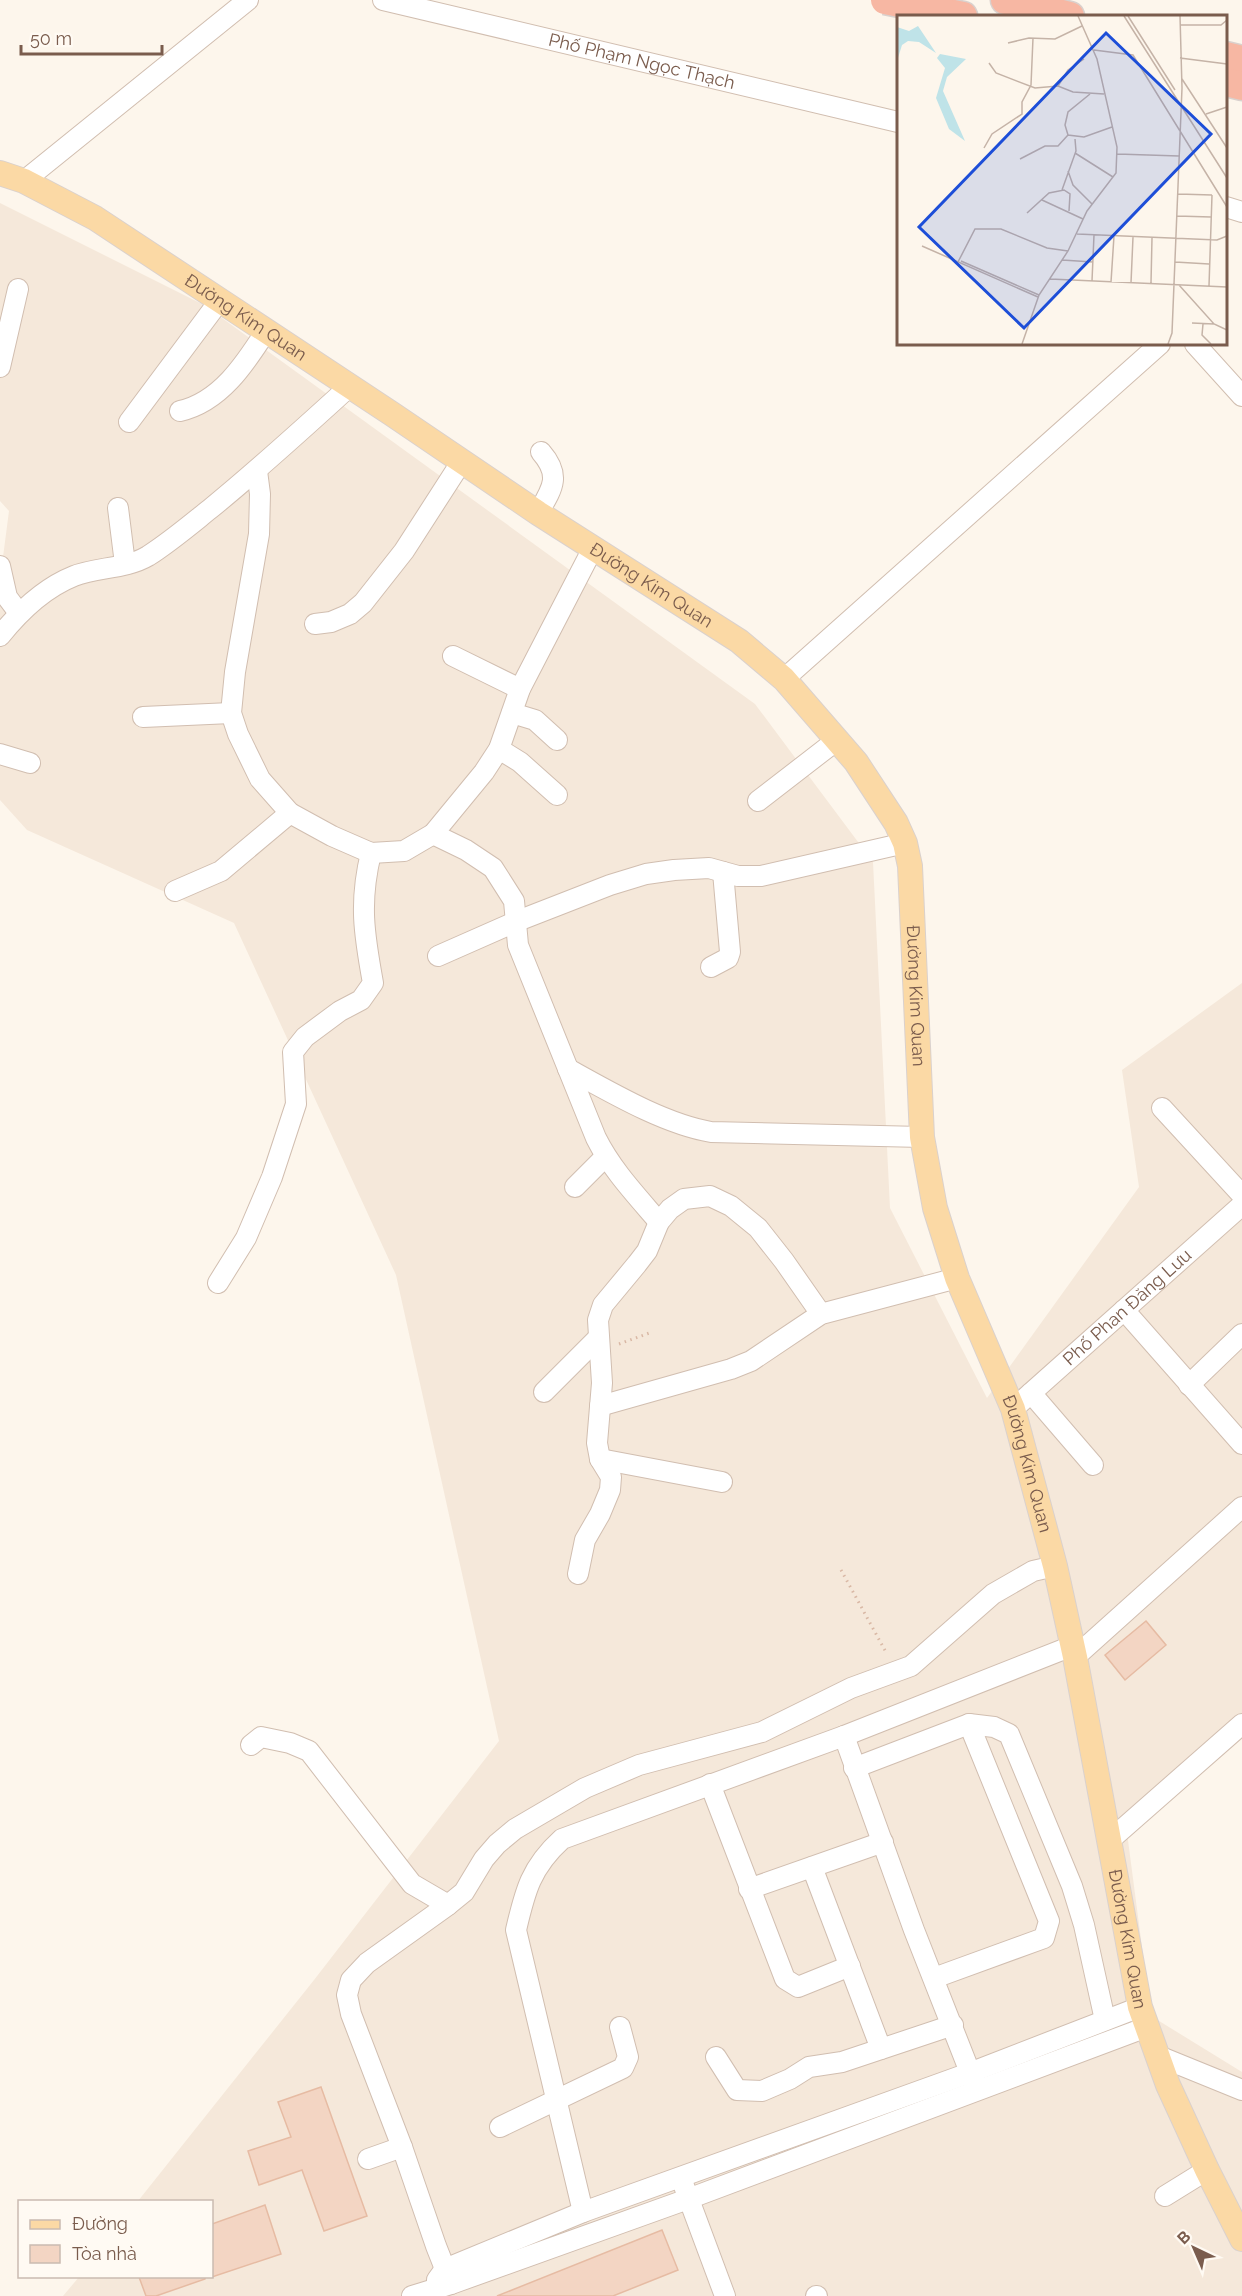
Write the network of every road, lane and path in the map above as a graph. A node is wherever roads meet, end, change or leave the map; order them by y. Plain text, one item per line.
1 (248, 0) edge
2 (383, 0) edge
3 (885, 0) edge
4 (1005, 0) edge
5 (954, 14) edge
6 (899, 15) edge
7 (1066, 15) edge
8 (1227, 56) edge
9 (1242, 60) edge
10 (1227, 82) edge
11 (1242, 86) edge
12 (897, 122) edge
13 (0, 173) edge
14 (24, 181) junction
15 (1227, 207) edge
16 (1242, 212) edge
17 (18, 289) dead end
18 (220, 300) junction
19 (266, 331) junction
20 (1159, 345) edge
21 (1196, 345) edge
22 (0, 367) edge
23 (350, 386) junction
24 (1242, 396) edge
25 (180, 411) dead end
26 (129, 422) dead end
27 (542, 452) dead end
28 (462, 462) junction
29 (256, 471) junction
30 (118, 508) dead end
31 (538, 513) junction
32 (593, 548) junction
33 (125, 564) junction
34 (0, 566) edge
35 (19, 613) junction
36 (315, 624) dead end
37 (0, 636) edge
38 (453, 656) dead end
39 (784, 679) junction
40 (520, 689) junction
41 (231, 713) junction
42 (512, 713) junction
43 (143, 717) dead end
44 (557, 740) dead end
45 (837, 740) junction
46 (499, 749) junction
47 (0, 754) edge
48 (30, 763) dead end
49 (557, 795) dead end
50 (758, 801) dead end
51 (290, 813) junction
52 (433, 834) junction
53 (905, 843) junction
54 (371, 853) junction
55 (723, 872) junction
56 (174, 891) dead end
57 (515, 922) junction
58 (438, 956) dead end
59 (711, 967) dead end
60 (568, 1069) junction
61 (1162, 1108) dead end
62 (922, 1137) junction
63 (605, 1157) junction
64 (575, 1187) dead end
65 (1242, 1195) edge
66 (1242, 1205) edge
67 (659, 1222) junction
68 (957, 1278) junction
69 (218, 1283) dead end
70 (1124, 1311) junction
71 (821, 1314) junction
72 (652, 1332) dead end
73 (1242, 1334) edge
74 (599, 1344) junction
75 (1189, 1385) junction
76 (544, 1392) dead end
77 (1031, 1393) junction
78 (600, 1406) junction
79 (1012, 1409) junction
80 (1242, 1444) edge
81 (600, 1459) junction
82 (1093, 1465) dead end
83 (722, 1482) dead end
84 (1242, 1507) edge
85 (1055, 1566) junction
86 (841, 1570) dead end
87 (578, 1574) dead end
88 (1073, 1651) junction
89 (895, 1672) junction
90 (969, 1724) junction
91 (1242, 1724) edge
92 (844, 1736) junction
93 (251, 1745) dead end
94 (855, 1768) junction
95 (710, 1784) junction
96 (1110, 1840) junction
97 (883, 1842) junction
98 (812, 1867) junction
99 (749, 1889) junction
100 (448, 1905) junction
101 (850, 1966) junction
102 (934, 1978) junction
103 (1144, 2017) junction
104 (1105, 2020) junction
105 (952, 2025) junction
106 (620, 2027) dead end
107 (881, 2049) junction
108 (1156, 2055) junction
109 (716, 2057) dead end
110 (974, 2081) junction
111 (1242, 2090) edge
112 (556, 2099) junction
113 (500, 2127) dead end
114 (402, 2147) junction
115 (368, 2159) dead end
116 (1207, 2170) junction
117 (680, 2178) junction
118 (1165, 2196) dead end
119 (688, 2199) junction
120 (583, 2212) junction
121 (1242, 2239) edge
122 (448, 2276) junction
123 (421, 2293) edge
124 (725, 2296) edge

1 - 14 street
2 - 12 street, Phố Phạm Ngọc Thạch
3 - 5 highway, bridge
3 - 6 street
4 - 7 highway
8 - 9 highway
10 - 11 highway
13 - 14 main road, Đường Kim Quan
14 - 18 main road, Đường Kim Quan
15 - 16 street
17 - 22 street
18 - 19 main road, Đường Kim Quan
18 - 26 street
19 - 23 main road, Đường Kim Quan
19 - 25 street
20 - 39 street
21 - 24 street
23 - 28 main road, Đường Kim Quan
23 - 29 street
27 - 31 street
28 - 31 main road, Đường Kim Quan
28 - 36 street
29 - 33 street
29 - 41 street
30 - 33 street
31 - 32 main road, Đường Kim Quan
32 - 39 main road, Đường Kim Quan
32 - 40 street
33 - 35 street
34 - 35 street
35 - 37 street
38 - 40 street
39 - 45 main road, Đường Kim Quan
40 - 42 street
41 - 43 street
41 - 51 street
42 - 44 street
42 - 46 street
45 - 50 street
45 - 53 main road, Đường Kim Quan
46 - 49 street
46 - 52 street
47 - 48 street
51 - 54 street
51 - 56 street
52 - 54 street
52 - 57 street
53 - 55 street
53 - 62 main road, Đường Kim Quan
54 - 69 street
55 - 57 street
55 - 59 street
57 - 58 street
57 - 60 street
60 - 62 street
60 - 63 street
61 - 65 street
62 - 68 main road, Đường Kim Quan
63 - 64 street
63 - 67 street
66 - 70 street, Phố Phan Đăng Lưu
67 - 71 street
67 - 74 street
68 - 71 street
68 - 79 main road, Đường Kim Quan
70 - 75 street
70 - 77 street, Phố Phan Đăng Lưu
71 - 78 street
72 - 74 path
73 - 75 street
74 - 76 street
74 - 78 street
75 - 80 street
77 - 79 street, Phố Phan Đăng Lưu
77 - 82 street
78 - 81 street
79 - 85 main road, Đường Kim Quan
81 - 83 street
81 - 87 street
84 - 88 street
85 - 88 main road, Đường Kim Quan
85 - 89 street
86 - 89 path
88 - 92 street
88 - 96 main road, Đường Kim Quan
89 - 100 street
90 - 94 street
90 - 102 street
90 - 104 street
91 - 96 street
92 - 94 street
92 - 95 street
93 - 100 street
94 - 97 street
95 - 99 street
95 - 112 street
96 - 103 main road, Đường Kim Quan
97 - 98 street
97 - 102 street
98 - 99 street
98 - 101 street
99 - 101 street
100 - 114 street
101 - 107 street
102 - 105 street
103 - 104 street
103 - 108 main road, Đường Kim Quan
103 - 110 street
104 - 110 street
105 - 107 street
105 - 110 street
106 - 112 street
107 - 109 street
108 - 111 street
108 - 116 main road, Đường Kim Quan
110 - 117 street
110 - 119 street
112 - 113 street
112 - 120 street
114 - 115 street
114 - 122 street
116 - 118 street
116 - 121 main road, Đường Kim Quan
117 - 119 street
117 - 120 street
119 - 122 street
119 - 124 street
120 - 122 street
122 - 123 street

